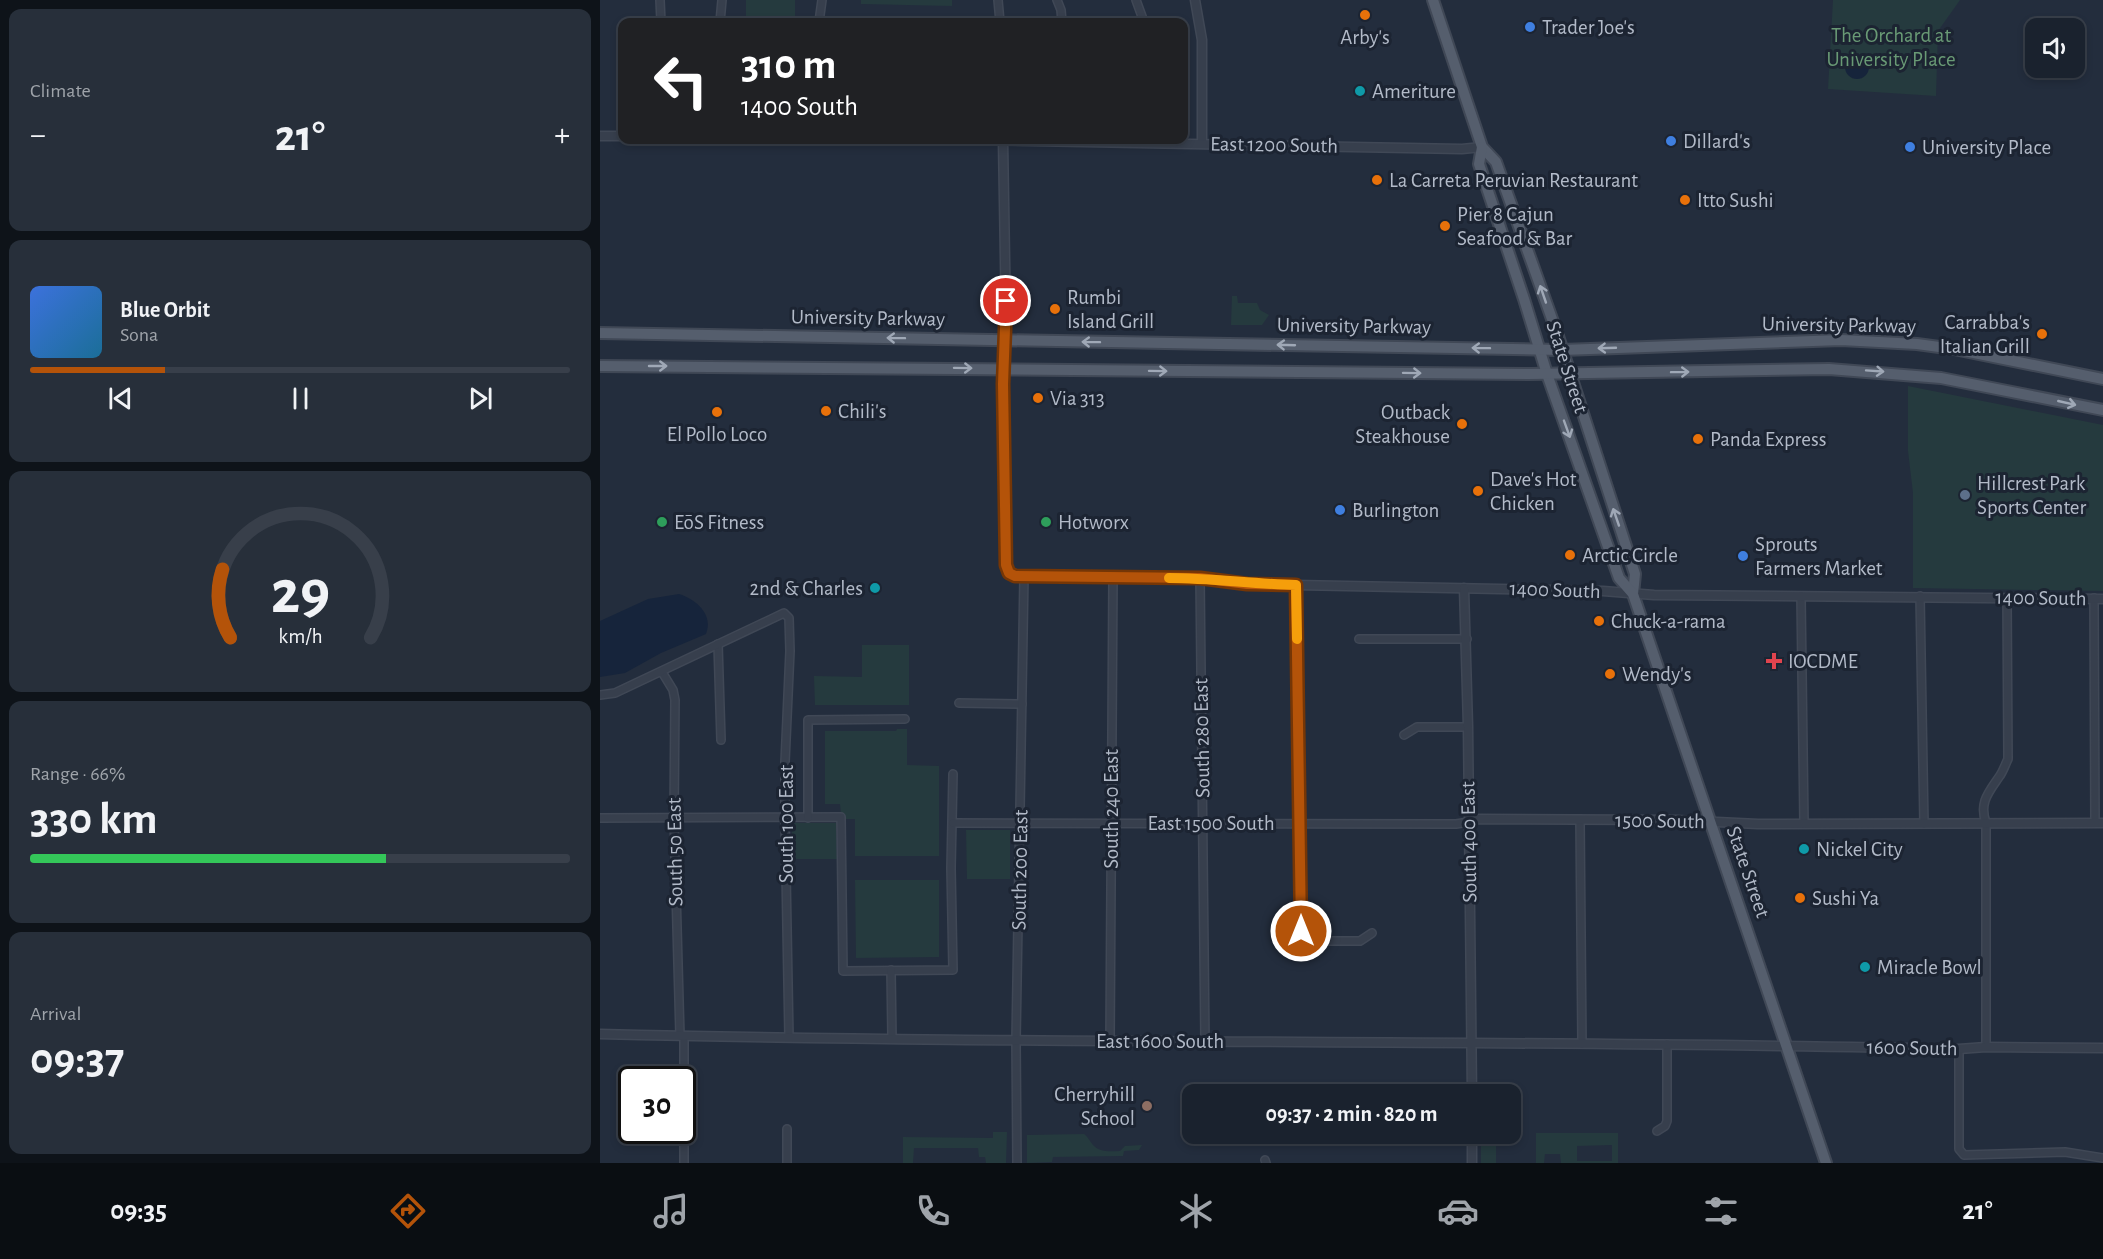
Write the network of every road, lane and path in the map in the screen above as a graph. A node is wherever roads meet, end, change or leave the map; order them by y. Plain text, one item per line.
1 (660, 0) edge
2 (722, 0) edge
3 (822, 0) edge
4 (998, 0) edge
5 (1057, 0) edge
6 (1136, 0) edge
7 (1195, 0) edge
8 (1433, 0) edge
9 (661, 18) edge
10 (720, 18) edge
11 (820, 18) edge
12 (1000, 18) edge
13 (1061, 18) edge
14 (1143, 18) edge
15 (600, 136) edge
16 (618, 136) edge
17 (1188, 143) edge
18 (1202, 143) junction
19 (1003, 144) edge
20 (1482, 147) junction
21 (600, 333) edge
22 (1005, 340) junction
23 (1539, 349) junction
24 (1562, 350) junction
25 (600, 366) edge
26 (1004, 368) junction
27 (1547, 374) junction
28 (1569, 374) junction
29 (2103, 379) edge
30 (2103, 410) edge
31 (1024, 576) junction
32 (1113, 577) junction
33 (1200, 578) junction
34 (1296, 585) junction
35 (1464, 588) junction
36 (1633, 594) junction
37 (1801, 596) junction
38 (1920, 596) junction
39 (2007, 598) junction
40 (2099, 598) edge
41 (1359, 639) dead end
42 (1467, 639) junction
43 (718, 645) junction
44 (662, 672) junction
45 (600, 695) edge
46 (960, 703) dead end
47 (1022, 704) junction
48 (905, 719) dead end
49 (1468, 727) junction
50 (1404, 735) dead end
51 (721, 740) dead end
52 (953, 774) dead end
53 (600, 818) edge
54 (674, 818) junction
55 (785, 818) junction
56 (808, 818) junction
57 (1580, 820) junction
58 (1111, 822) junction
59 (1469, 822) junction
60 (1711, 822) junction
61 (953, 823) junction
62 (1021, 823) junction
63 (1203, 823) junction
64 (1300, 823) junction
65 (1986, 823) junction
66 (2099, 823) edge
67 (1804, 824) junction
68 (1924, 824) junction
69 (1371, 933) dead end
70 (891, 970) junction
71 (600, 1034) edge
72 (682, 1036) junction
73 (789, 1037) junction
74 (892, 1038) junction
75 (1016, 1040) junction
76 (1110, 1041) junction
77 (1205, 1041) junction
78 (1471, 1042) junction
79 (1582, 1044) junction
80 (1667, 1044) junction
81 (1720, 1045) joint
82 (1786, 1046) junction
83 (1986, 1047) junction
84 (2103, 1048) edge
85 (1959, 1049) junction
86 (1472, 1084) edge
87 (787, 1129) dead end
88 (1657, 1131) dead end
89 (1472, 1144) edge
90 (2103, 1158) edge
91 (684, 1163) edge
92 (787, 1163) edge
93 (1017, 1163) edge
94 (1472, 1163) edge
95 (1826, 1163) edge

1 - 9 street
2 - 10 street
3 - 11 street
4 - 12 street
5 - 13 street
6 - 14 street
7 - 18 street
8 - 20 main road, State Street
15 - 16 street
17 - 18 street, East 1200 South
18 - 20 street, East 1200 South
19 - 22 street
20 - 23 main road, State Street
24 -> 20 main road, State Street
22 -> 21 main road, University Parkway
23 -> 22 main road, University Parkway
22 - 26 street
23 - 24 main road, University Parkway
23 - 27 main road, State Street
24 - 28 main road, State Street
29 -> 24 main road, University Parkway
25 -> 26 main road
26 -> 27 main road
26 - 31 street, 1400 South
27 - 28 main road
27 -> 36 main road, State Street
28 -> 30 main road
36 -> 28 main road, State Street
31 - 32 street, 1400 South
31 - 47 street, South 200 East
32 - 33 street, 1400 South
32 - 58 street, South 240 East
33 - 34 street, 1400 South
33 - 63 street, South 280 East
34 - 35 street, 1400 South
34 - 64 street
35 - 36 street, 1400 South
35 - 42 street, South 400 East
36 - 37 street, 1400 South
36 - 60 main road, State Street
37 - 38 street, 1400 South
37 - 67 street
38 - 39 street, 1400 South
38 - 68 street
39 - 40 street, 1400 South
39 - 65 street
40 - 66 street
41 - 42 street
42 - 49 street, South 400 East
43 - 44 street
43 - 51 street
43 - 55 street, South 100 East
44 - 45 street
44 - 54 street, South 50 East
46 - 47 street
47 - 62 street, South 200 East
48 - 56 street
49 - 50 street
49 - 59 street, South 400 East
52 - 61 street
53 - 54 street
54 - 55 street
54 - 72 street, South 50 East
55 - 56 street
55 - 73 street, South 100 East
56 - 70 street
57 - 59 street, 1500 South
57 - 60 street, 1500 South
57 - 79 street
58 - 62 street, East 1500 South
58 - 63 street, East 1500 South
58 - 76 street, South 240 East
59 - 64 street, East 1500 South
59 - 78 street, South 400 East
60 - 67 street, 1500 South
60 - 82 main road, State Street
61 - 62 street, East 1500 South
61 - 70 street
62 - 75 street, South 200 East
63 - 64 street, East 1500 South
63 - 77 street, South 280 East
64 - 69 street
65 - 66 street, 1500 South
65 - 68 street, 1500 South
65 - 83 street
67 - 68 street, 1500 South
70 - 74 street
71 - 72 street, East 1600 South
72 - 73 street, East 1600 South
72 - 91 street, South 50 East
73 - 74 street, East 1600 South
74 - 75 street, East 1600 South
75 - 76 street, East 1600 South
75 - 93 street, South 200 East
76 - 77 street, East 1600 South
77 - 78 street, East 1600 South
78 - 79 street, East 1600 South
78 - 86 street, South 400 East
79 - 80 street, East 1600 South
80 - 81 street, East 1600 South
80 - 88 street
81 - 82 street, 1600 South
82 - 85 street, 1600 South
82 - 95 main road, State Street
83 - 84 street, 1600 South
83 - 85 street, 1600 South
85 - 90 street
87 - 92 street
89 - 94 street

